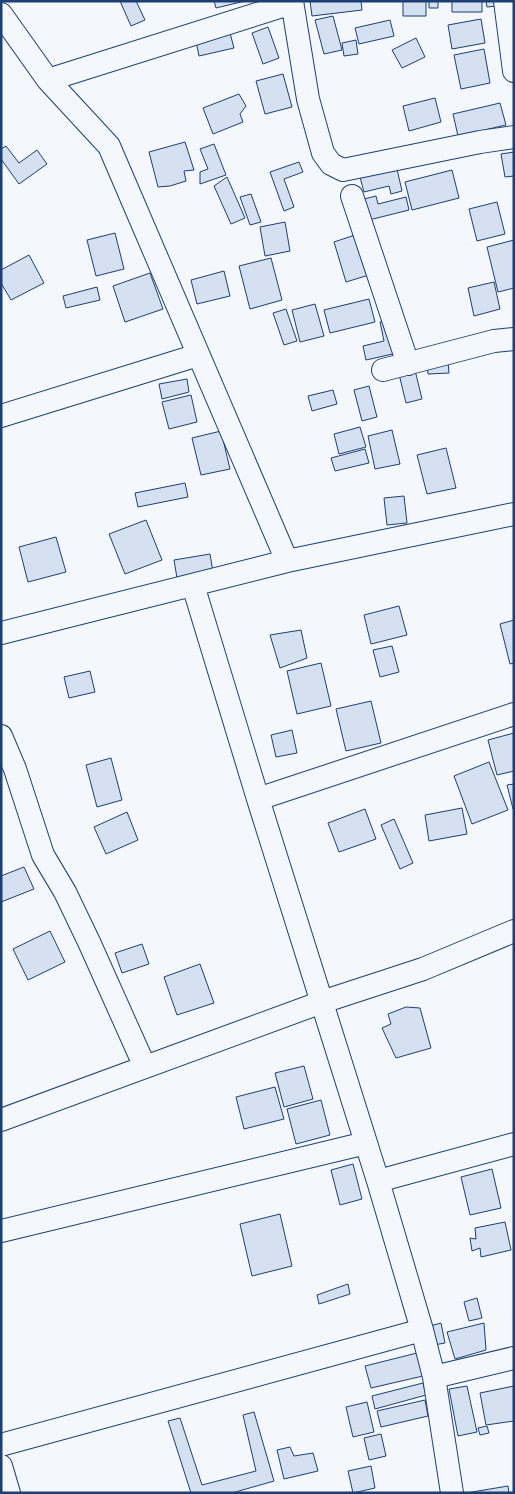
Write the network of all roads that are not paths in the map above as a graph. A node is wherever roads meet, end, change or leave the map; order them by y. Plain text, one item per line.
1 (505, 1) edge
2 (292, 2) edge
3 (1, 14) edge
4 (514, 71) edge
5 (48, 80) junction
6 (514, 137) edge
7 (352, 196) dead end
8 (514, 339) edge
9 (198, 355) junction
10 (408, 364) junction
11 (383, 370) dead end
12 (1, 416) edge
13 (514, 514) edge
14 (287, 561) junction
15 (193, 585) junction
16 (1, 633) edge
17 (514, 714) edge
18 (1, 736) edge
19 (258, 799) junction
20 (514, 931) edge
21 (322, 1002) junction
22 (145, 1067) junction
23 (1, 1120) edge
24 (366, 1143) junction
25 (514, 1144) edge
26 (378, 1181) junction
27 (1, 1231) edge
28 (422, 1330) junction
29 (514, 1358) edge
30 (434, 1377) junction
31 (1, 1445) edge
32 (1, 1466) edge
33 (9, 1493) edge
34 (452, 1493) edge

1 - 4 street
2 - 5 street
2 - 6 street
3 - 5 street
5 - 9 street
7 - 10 street
8 - 10 street
9 - 12 street
9 - 14 street
10 - 11 street
13 - 14 street
14 - 15 street
15 - 16 street
15 - 19 street
17 - 19 street
18 - 22 street
19 - 21 street
20 - 21 street
21 - 22 street
21 - 24 street
22 - 23 street
24 - 26 street
24 - 27 street
25 - 26 street
26 - 28 street
28 - 30 street
28 - 31 street
29 - 30 street
30 - 34 street
32 - 33 street

